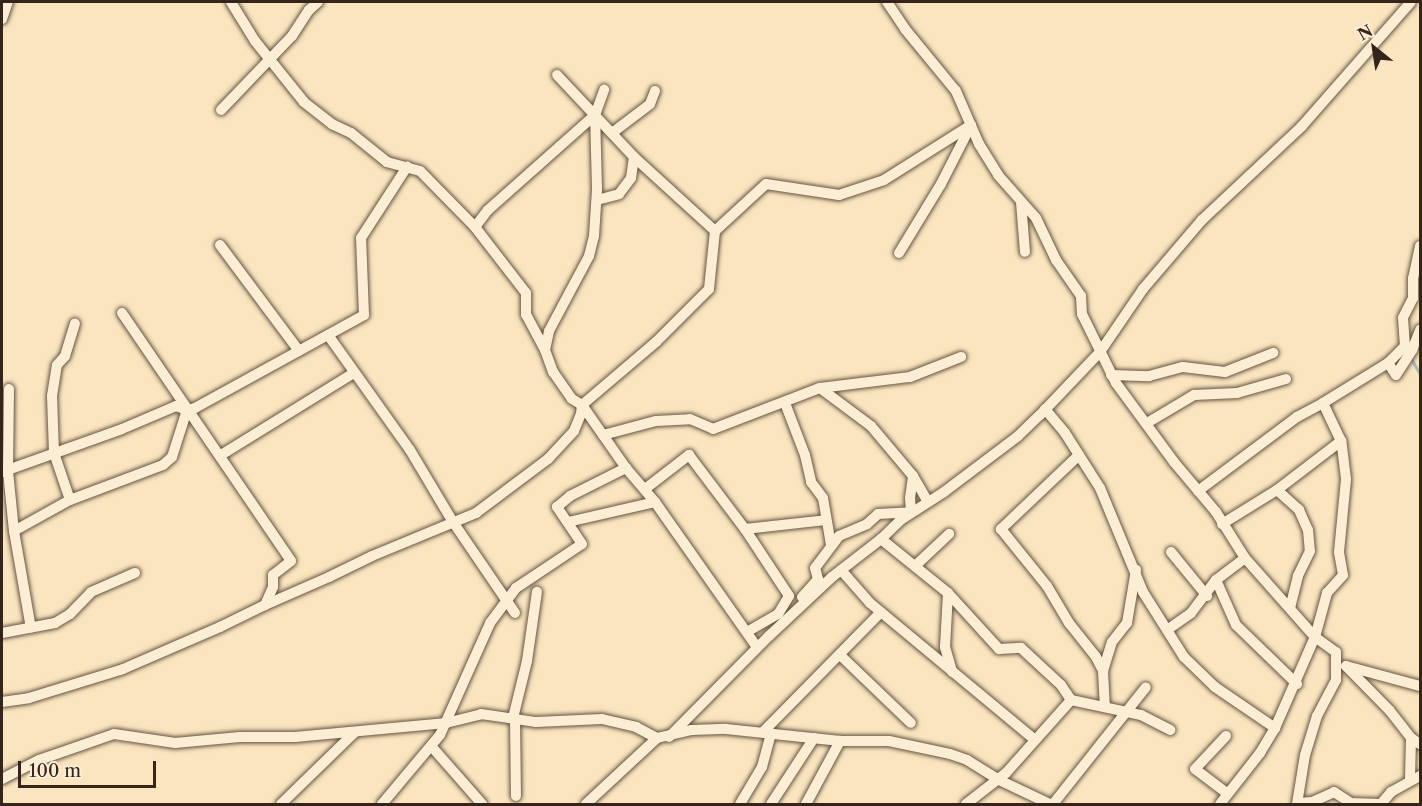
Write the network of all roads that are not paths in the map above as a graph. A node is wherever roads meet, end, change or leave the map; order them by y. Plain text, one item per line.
1 (8, 2) edge
2 (231, 2) edge
3 (318, 2) edge
4 (887, 2) edge
5 (1411, 2) edge
6 (2, 19) edge
7 (269, 60) junction
8 (557, 75) dead end
9 (604, 90) dead end
10 (655, 91) dead end
11 (221, 110) dead end
12 (595, 115) junction
13 (971, 125) junction
14 (612, 133) junction
15 (634, 157) junction
16 (407, 167) junction
17 (597, 200) junction
18 (1021, 202) junction
19 (475, 227) junction
20 (715, 231) junction
21 (220, 245) dead end
22 (1420, 246) edge
23 (1025, 252) dead end
24 (898, 254) dead end
25 (122, 313) dead end
26 (75, 324) dead end
27 (1420, 330) edge
28 (328, 335) junction
29 (545, 350) junction
30 (299, 351) junction
31 (1100, 352) junction
32 (1273, 352) dead end
33 (961, 357) dead end
34 (1388, 363) junction
35 (354, 372) junction
36 (1112, 375) junction
37 (1286, 379) dead end
38 (9, 388) dead end
39 (820, 388) junction
40 (785, 403) junction
41 (1323, 403) junction
42 (582, 405) junction
43 (1046, 409) junction
44 (187, 410) junction
45 (1147, 423) junction
46 (603, 435) junction
47 (1341, 441) junction
48 (54, 453) junction
49 (221, 455) junction
50 (1079, 455) junction
51 (626, 468) junction
52 (5, 472) edge
53 (913, 476) junction
54 (645, 489) junction
55 (1277, 490) junction
56 (1198, 491) junction
57 (70, 500) junction
58 (655, 502) junction
59 (928, 502) junction
60 (911, 512) junction
61 (826, 520) junction
62 (453, 522) junction
63 (568, 522) junction
64 (1222, 524) junction
65 (745, 529) junction
66 (14, 531) junction
67 (949, 534) dead end
68 (881, 539) junction
69 (831, 545) junction
70 (1171, 552) dead end
71 (1245, 558) junction
72 (915, 566) junction
73 (841, 570) junction
74 (1136, 570) junction
75 (135, 573) dead end
76 (1216, 580) junction
77 (537, 592) dead end
78 (948, 592) junction
79 (1207, 596) junction
80 (265, 605) junction
81 (1290, 607) junction
82 (881, 612) junction
83 (515, 613) dead end
84 (778, 614) junction
85 (30, 628) junction
86 (1167, 630) junction
87 (747, 632) junction
88 (2, 633) edge
89 (1315, 637) junction
90 (757, 647) junction
91 (840, 655) junction
92 (1342, 665) junction
93 (1103, 671) junction
94 (952, 672) junction
95 (1297, 684) junction
96 (1420, 686) edge
97 (1146, 687) dead end
98 (1071, 700) junction
99 (2, 702) edge
100 (1105, 705) junction
101 (1127, 711) junction
102 (514, 718) junction
103 (446, 723) junction
104 (911, 723) dead end
105 (1275, 728) junction
106 (1170, 730) dead end
107 (354, 733) junction
108 (767, 733) junction
109 (1226, 735) dead end
110 (663, 738) junction
111 (814, 738) junction
112 (1035, 740) junction
113 (840, 741) junction
114 (1416, 741) edge
115 (432, 747) junction
116 (997, 778) junction
117 (1415, 778) edge
118 (2, 779) edge
119 (1228, 794) junction
120 (516, 796) dead end
121 (1297, 803) edge
122 (281, 804) edge
123 (382, 804) edge
124 (482, 804) edge
125 (586, 804) edge
126 (740, 804) edge
127 (771, 804) edge
128 (806, 804) edge
129 (966, 804) edge
130 (1052, 804) edge
131 (1220, 804) edge
132 (1381, 804) edge

1 - 6 street
2 - 7 street
3 - 7 street
4 - 13 street
5 - 31 street
7 - 11 street
7 - 16 street
8 - 12 street
9 - 12 street
10 - 14 street
12 - 14 street
12 - 17 street
12 - 19 street
13 - 18 street
13 - 20 street
13 - 24 street
14 - 15 street
15 - 17 street
15 - 20 street
16 - 19 street
16 - 28 street
17 - 29 street
18 - 23 street
18 - 31 street
19 - 29 street
20 - 42 street
21 - 30 street
22 - 34 street
25 - 44 street
26 - 48 street
27 - 34 street
28 - 30 street
28 - 35 street
29 - 42 street
30 - 44 street
31 - 36 street
31 - 43 street
32 - 36 street
33 - 39 street
34 - 41 street
35 - 49 street
35 - 62 street
36 - 45 street
37 - 45 street
38 - 52 street
39 - 40 street
39 - 53 street
40 - 46 street
40 - 61 street
41 - 47 street
41 - 56 street
42 - 46 street
42 - 62 street
43 - 50 street
43 - 59 street
44 - 48 street
44 - 49 street
44 - 57 street
45 - 56 street
46 - 51 street
47 - 55 street
47 - 89 street
48 - 52 street
48 - 57 street
49 - 80 street
50 - 74 street
50 - 93 street
51 - 54 street
51 - 63 street
52 - 66 street
53 - 59 street
53 - 60 street
54 - 58 street
54 - 65 street
55 - 64 street
55 - 81 street
56 - 64 street
57 - 66 street
58 - 63 street
58 - 87 street
59 - 60 street
60 - 68 street
60 - 69 street
61 - 65 street
61 - 69 street
62 - 80 street
62 - 83 street
63 - 103 street
64 - 71 street
65 - 84 street
66 - 85 street
67 - 72 street
68 - 72 street
68 - 73 street
69 - 84 street
70 - 79 street
71 - 76 street
71 - 81 street
72 - 78 street
73 - 82 street
73 - 90 street
74 - 86 street
74 - 93 street
75 - 85 street
76 - 79 street
76 - 95 street
77 - 102 street
78 - 94 street
78 - 98 street
79 - 86 street
80 - 99 street
81 - 89 street
82 - 91 street
82 - 94 street
84 - 87 street
85 - 88 street
86 - 105 street
87 - 90 street
89 - 92 street
89 - 95 street
90 - 110 street
91 - 104 street
91 - 108 street
92 - 96 street
92 - 114 street
92 - 121 street
93 - 100 street
94 - 112 street
95 - 105 street
97 - 101 street
98 - 100 street
98 - 112 street
100 - 101 street
101 - 106 street
101 - 130 street
102 - 103 street
102 - 110 street
102 - 120 street
103 - 107 street
103 - 115 street
105 - 119 street
107 - 118 street
107 - 122 street
108 - 110 street
108 - 111 street
108 - 126 street
109 - 119 street
110 - 125 street
111 - 113 street
111 - 127 street
112 - 116 street
113 - 116 street
113 - 128 street
114 - 117 street
115 - 123 street
115 - 124 street
116 - 129 street
116 - 130 street
117 - 132 street
119 - 131 street
121 - 132 street

